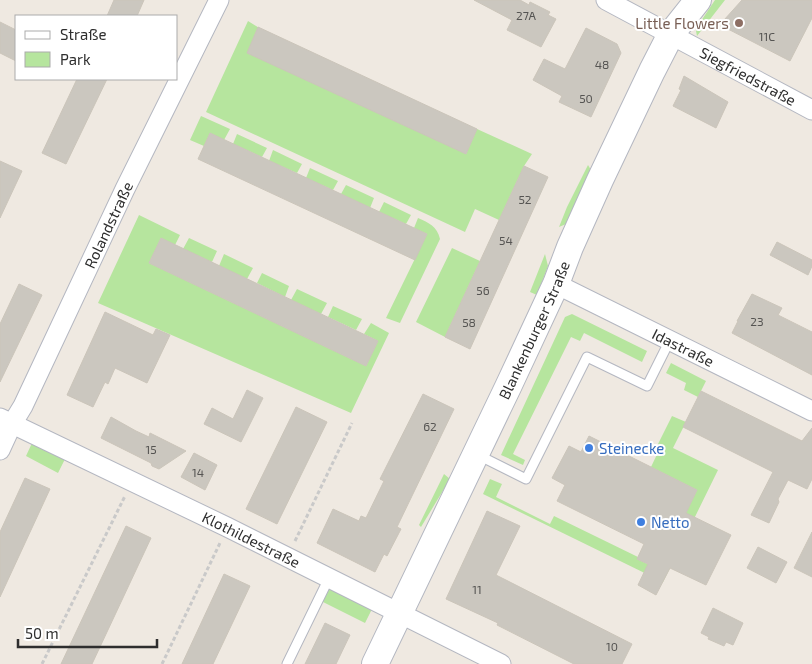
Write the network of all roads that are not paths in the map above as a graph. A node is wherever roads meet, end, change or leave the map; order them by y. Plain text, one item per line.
1 (218, 0) edge
2 (606, 0) edge
3 (698, 0) edge
4 (671, 34) junction
5 (812, 110) edge
6 (556, 284) junction
7 (670, 340) junction
8 (812, 411) edge
9 (6, 421) edge
10 (0, 450) edge
11 (475, 454) junction
12 (329, 578) junction
13 (399, 614) junction
14 (287, 664) edge
15 (376, 664) edge
16 (501, 664) edge

1 - 9 street, Rolandstraße
2 - 4 street, Siegfriedstraße
3 - 4 main road, Blankenburger Straße
4 - 5 street, Siegfriedstraße
4 - 6 main road, Blankenburger Straße
6 - 7 street, Idastraße
6 - 11 main road, Blankenburger Straße
7 - 8 street, Idastraße
7 - 11 lane
9 - 10 street, Rolandstraße
9 - 12 street, Klothildestraße
11 - 13 main road, Blankenburger Straße
12 - 13 street, Klothildestraße
12 - 14 lane
13 - 15 main road, Blankenburger Straße
13 - 16 street, Klothildestraße

